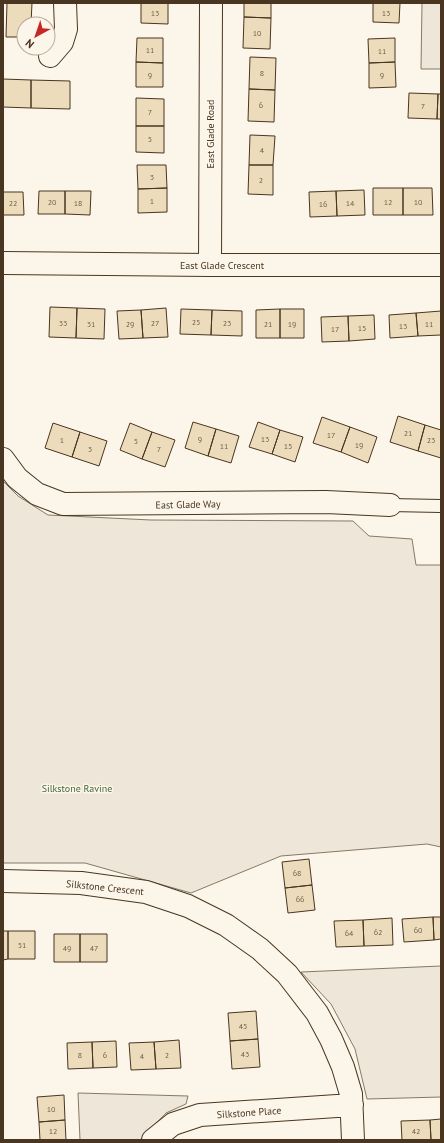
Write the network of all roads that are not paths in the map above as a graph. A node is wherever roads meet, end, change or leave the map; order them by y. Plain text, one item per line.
1 (65, 3) edge
2 (211, 3) edge
3 (56, 49) edge
4 (3, 263) edge
5 (210, 265) junction
6 (441, 265) edge
7 (3, 459) edge
8 (390, 505) joint
9 (441, 506) edge
10 (3, 881) edge
11 (352, 1105) junction
12 (153, 1140) edge
13 (353, 1140) edge

1 - 3 street
2 - 5 street, East Glade Road
4 - 5 street, East Glade Crescent
5 - 6 street, East Glade Crescent
7 - 8 street, East Glade Way
8 - 9 lane
10 - 11 street, Silkstone Crescent
11 - 12 street, Silkstone Place
11 - 13 street, Silkstone Crescent

